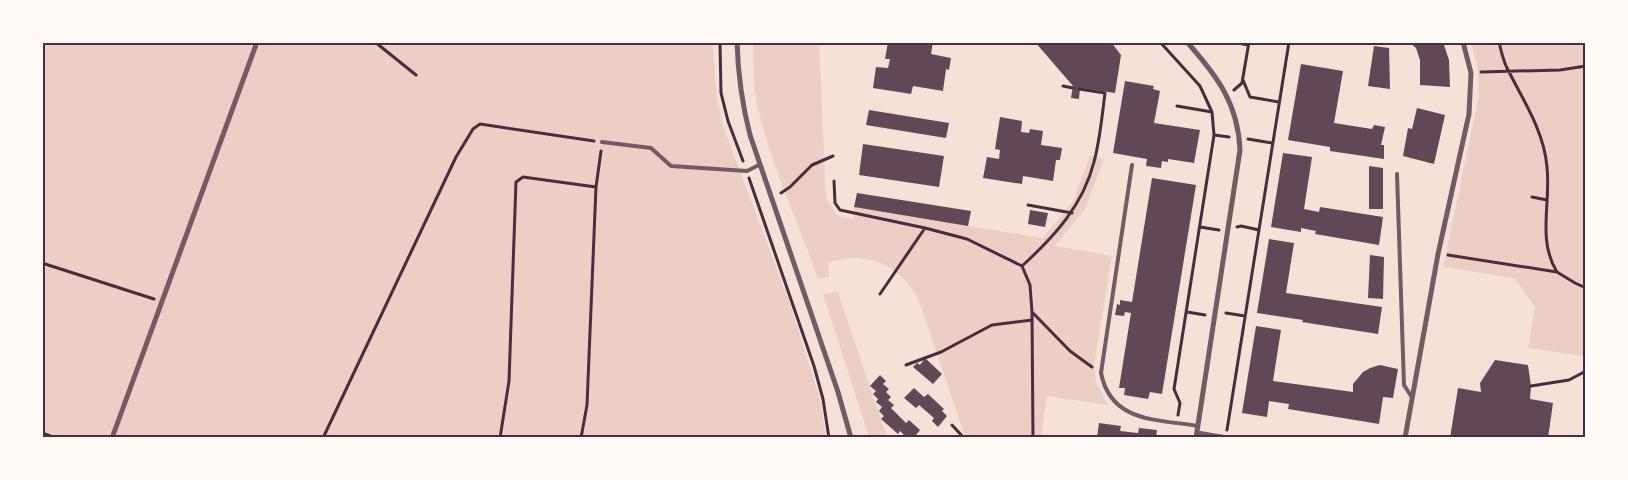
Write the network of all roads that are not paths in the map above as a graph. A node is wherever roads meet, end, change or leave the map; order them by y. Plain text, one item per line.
1 (257, 42) edge
2 (737, 42) edge
3 (1187, 42) edge
4 (1463, 42) edge
5 (602, 142) road end
6 (759, 165) junction
7 (1132, 165) dead end
8 (1397, 174) dead end
9 (1411, 396) junction
10 (1198, 426) junction
11 (1197, 435) edge
12 (1227, 437) edge
13 (112, 438) edge
14 (851, 438) edge
15 (1405, 438) edge

1 - 13 street
2 - 6 street
3 - 10 street
4 - 9 street
5 - 6 lane
6 - 14 street
7 - 10 lane
8 - 9 lane
9 - 15 street
10 - 11 street
11 - 12 street

